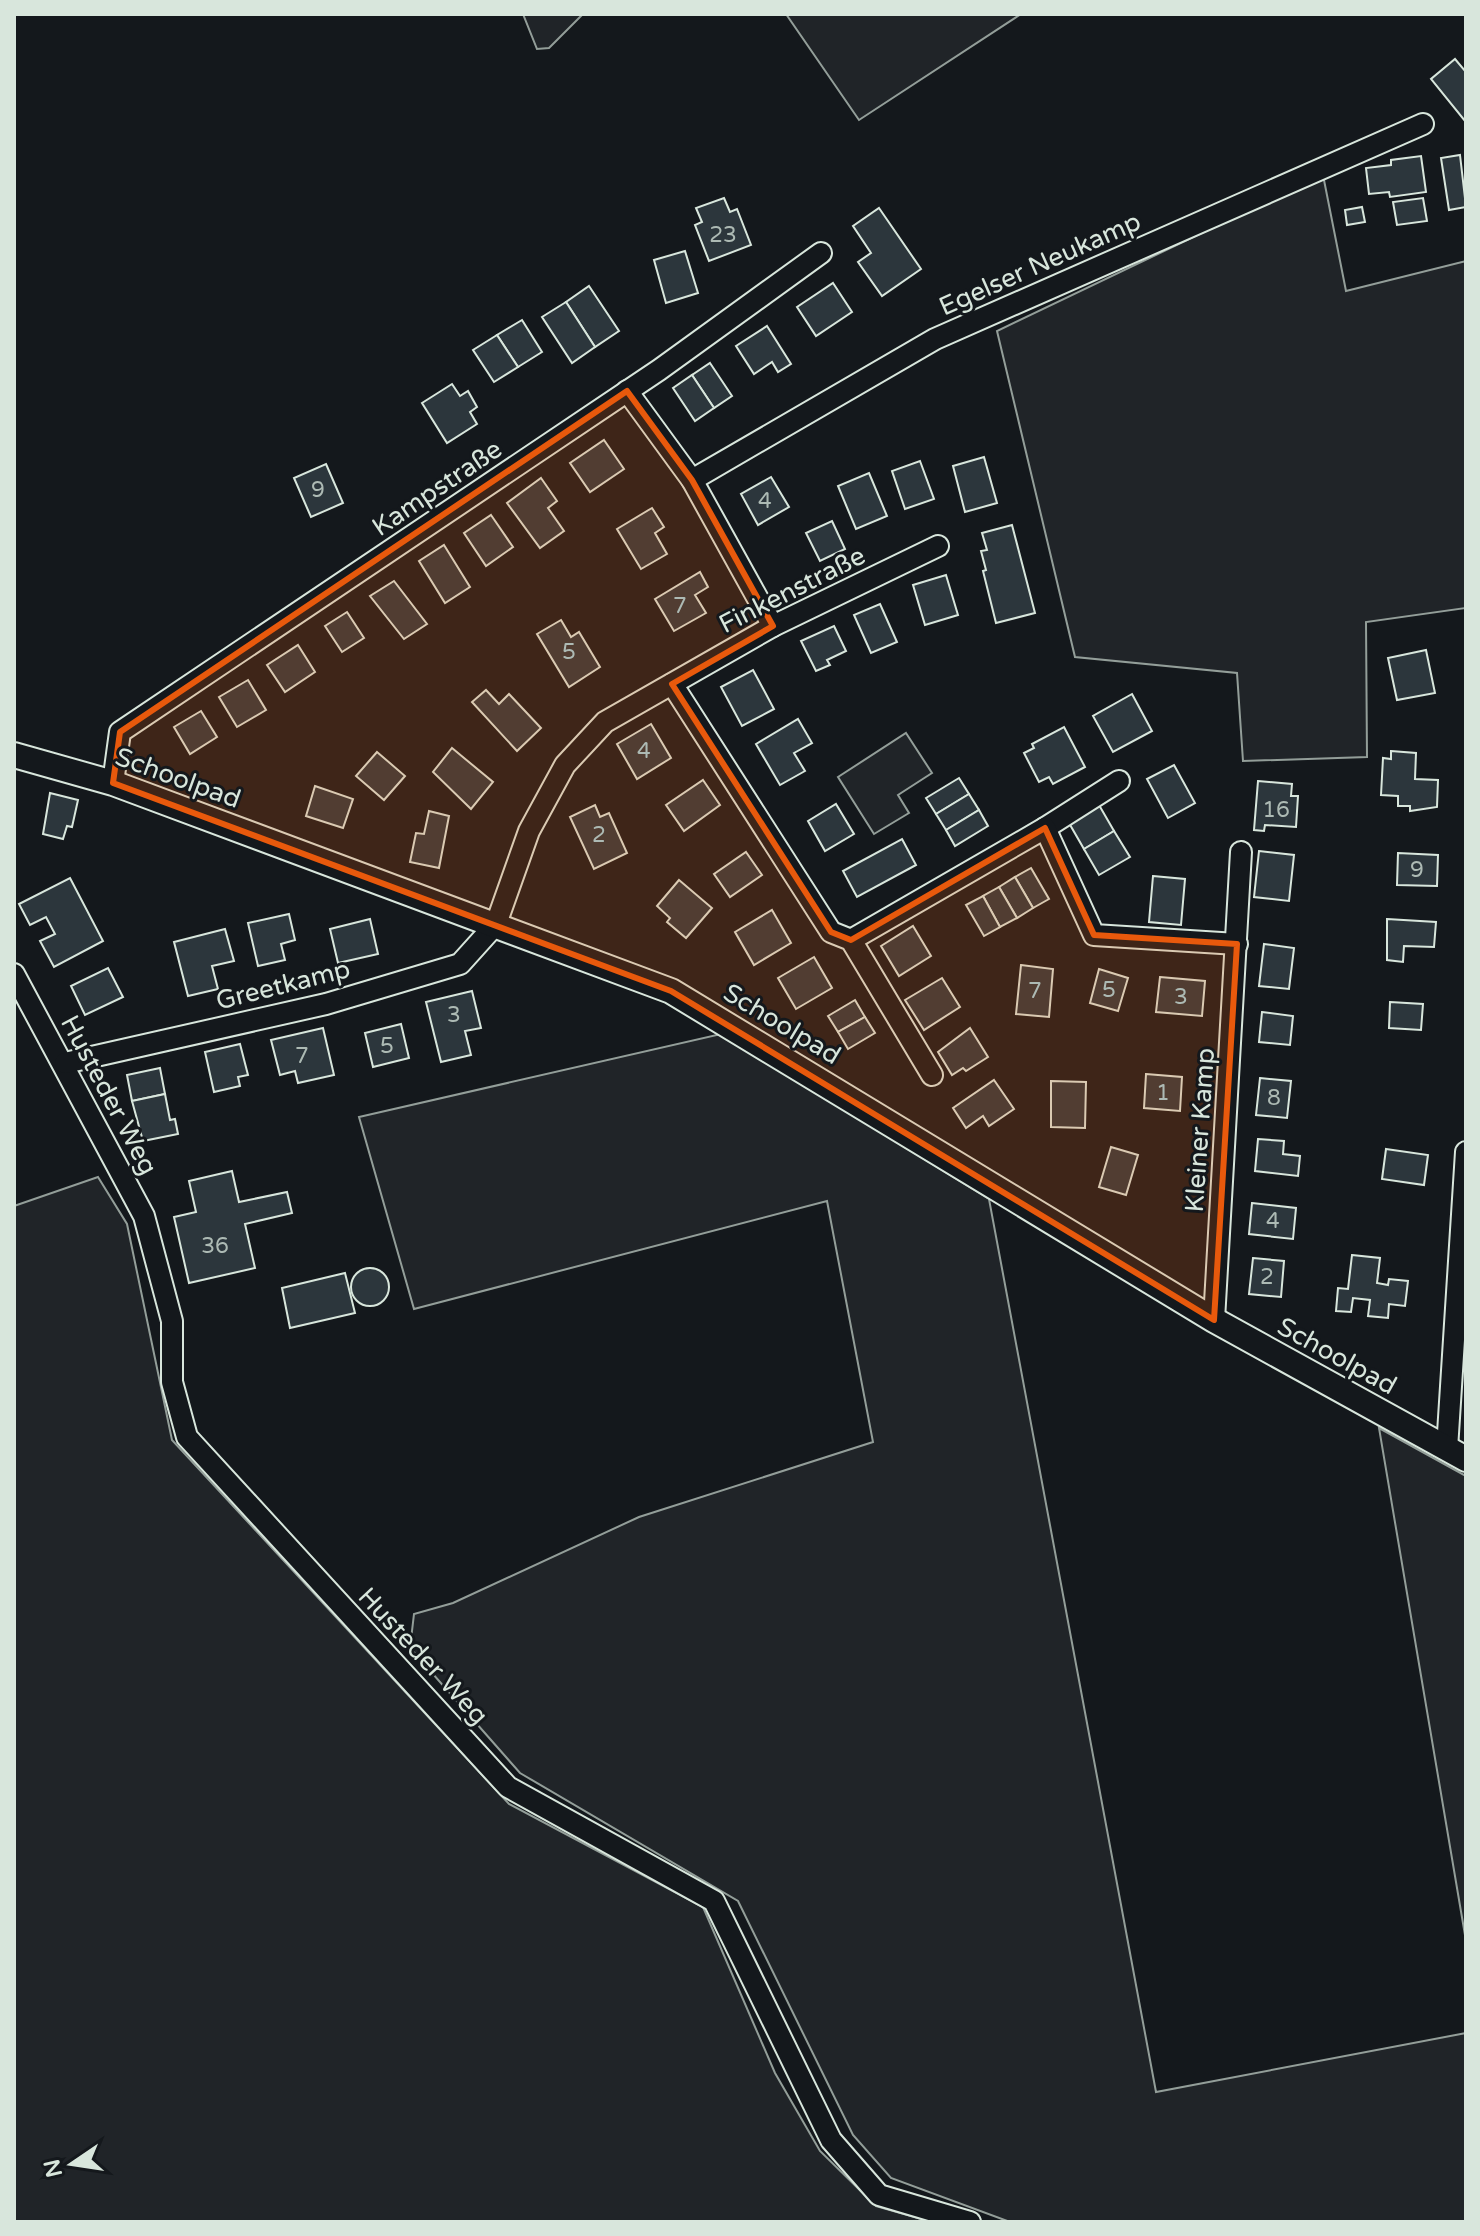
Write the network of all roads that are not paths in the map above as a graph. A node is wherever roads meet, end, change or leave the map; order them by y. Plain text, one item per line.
1 (1423, 124) dead end
2 (821, 253) dead end
3 (627, 391) junction
4 (692, 480) junction
5 (938, 546) dead end
6 (773, 626) junction
7 (672, 684) junction
8 (14, 755) edge
9 (1119, 781) dead end
10 (113, 783) junction
11 (1045, 828) junction
12 (1241, 852) dead end
13 (496, 924) junction
14 (841, 936) junction
15 (1237, 944) junction
16 (14, 974) edge
17 (65, 1063) junction
18 (932, 1075) dead end
19 (1466, 1152) edge
20 (1464, 1236) edge
21 (1214, 1320) junction
22 (1456, 1454) edge
23 (970, 2222) edge

1 - 4 street, Egelser Neukamp
2 - 3 street, Kampstraße
3 - 4 street
3 - 10 street, Kampstraße
4 - 6 street
5 - 6 street, Finkenstraße
6 - 7 street, Finkenstraße
7 - 13 street, Finkenstraße
7 - 14 street
8 - 10 street, Schoolpad
9 - 11 street
10 - 13 street, Schoolpad
11 - 14 street
11 - 15 street
12 - 15 street, Kleiner Kamp
13 - 17 street, Greetkamp
13 - 21 street, Schoolpad
14 - 18 street
15 - 21 street, Kleiner Kamp
16 - 17 street, Husteder Weg
17 - 23 street, Husteder Weg
19 - 20 street
20 - 22 street
21 - 22 street, Schoolpad

